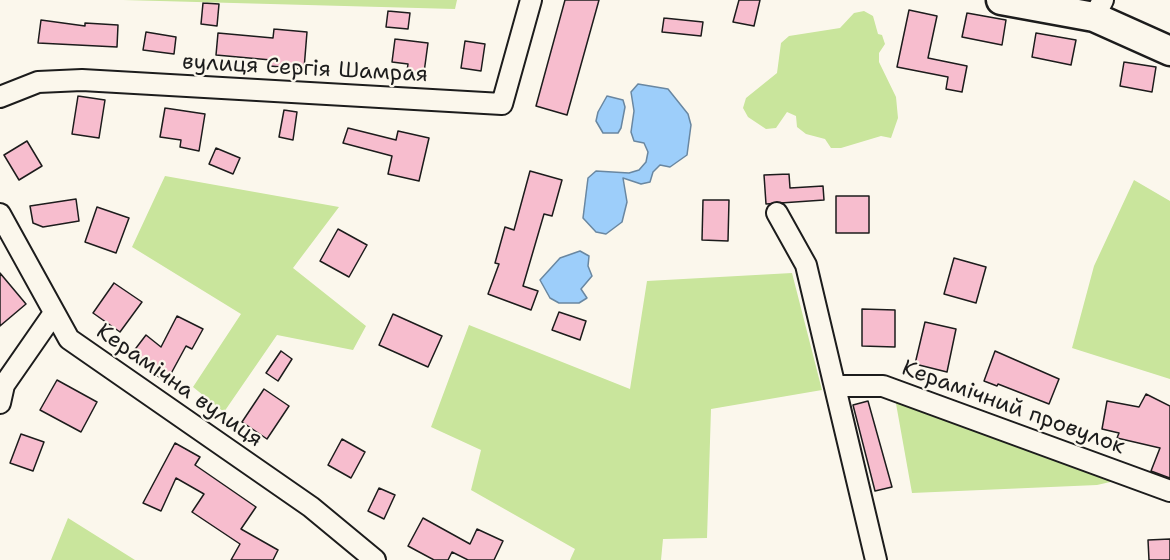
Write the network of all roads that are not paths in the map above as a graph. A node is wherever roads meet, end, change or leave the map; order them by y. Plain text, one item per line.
1 (531, 0) edge
2 (1001, 0) edge
3 (1098, 9) edge
4 (1170, 51) edge
5 (0, 97) edge
6 (777, 213) dead end
7 (0, 214) edge
8 (54, 313) junction
9 (836, 386) junction
10 (2, 391) edge
11 (1170, 491) edge
12 (375, 560) edge
13 (876, 560) edge

1 - 5 street, вулиця Сергія Шамрая
2 - 3 street
3 - 4 street
6 - 9 street
7 - 8 street, Керамічна вулиця
8 - 10 street
8 - 12 street, Керамічна вулиця
9 - 11 street, Керамічний провулок
9 - 13 street

